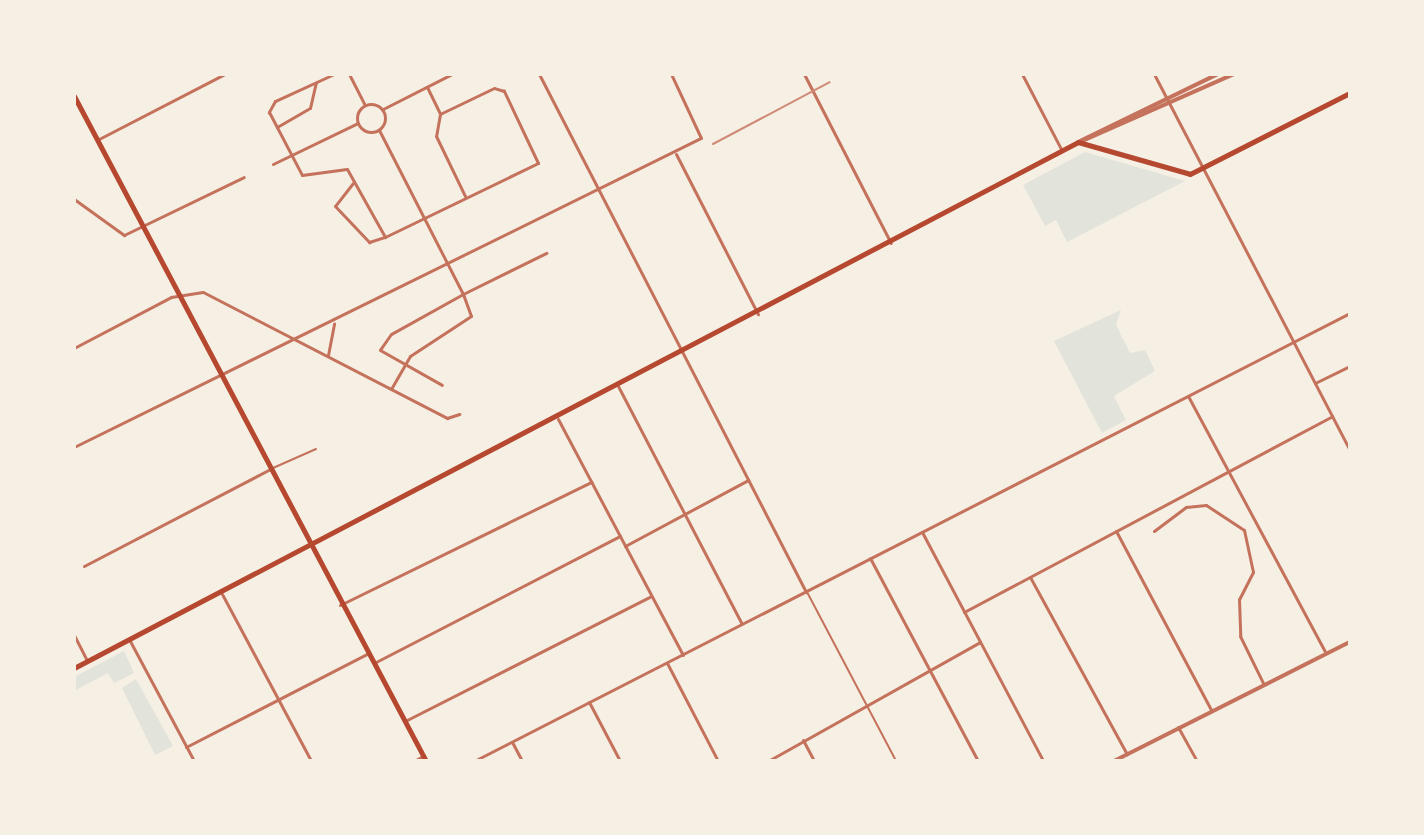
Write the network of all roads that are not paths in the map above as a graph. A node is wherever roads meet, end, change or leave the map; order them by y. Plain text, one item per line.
1 (225, 74) edge
2 (334, 74) edge
3 (349, 74) edge
4 (452, 74) edge
5 (539, 74) edge
6 (671, 74) edge
7 (804, 74) edge
8 (1030, 74) edge
9 (1154, 74) edge
10 (1218, 74) edge
11 (1234, 74) edge
12 (1023, 76) edge
13 (316, 83) junction
14 (427, 87) junction
15 (1350, 93) edge
16 (74, 96) edge
17 (1166, 98) junction
18 (1169, 104) junction
19 (365, 105) junction
20 (383, 109) junction
21 (440, 114) junction
22 (358, 123) junction
23 (277, 127) junction
24 (379, 130) junction
25 (97, 141) junction
26 (1078, 142) junction
27 (1062, 151) junction
28 (675, 153) junction
29 (292, 154) junction
30 (273, 164) dead end
31 (1202, 168) junction
32 (244, 177) dead end
33 (353, 183) junction
34 (598, 191) junction
35 (466, 198) junction
36 (74, 199) edge
37 (426, 219) junction
38 (142, 226) junction
39 (385, 237) junction
40 (891, 243) junction
41 (546, 253) dead end
42 (449, 265) junction
43 (463, 294) junction
44 (178, 295) junction
45 (1350, 313) edge
46 (758, 314) junction
47 (335, 322) junction
48 (293, 339) junction
49 (1293, 342) junction
50 (74, 348) edge
51 (682, 354) junction
52 (328, 355) junction
53 (403, 366) junction
54 (1350, 366) edge
55 (220, 371) junction
56 (1315, 383) junction
57 (442, 385) dead end
58 (618, 386) junction
59 (391, 389) junction
60 (1188, 396) junction
61 (459, 414) dead end
62 (1332, 416) junction
63 (558, 419) junction
64 (74, 447) edge
65 (316, 449) dead end
66 (1350, 450) edge
67 (270, 469) junction
68 (1228, 471) junction
69 (748, 480) junction
70 (591, 482) junction
71 (685, 514) junction
72 (1116, 531) junction
73 (1154, 531) dead end
74 (922, 532) junction
75 (620, 536) junction
76 (625, 546) junction
77 (312, 548) junction
78 (870, 558) junction
79 (84, 566) dead end
80 (1030, 577) junction
81 (806, 592) junction
82 (222, 594) junction
83 (651, 596) junction
84 (340, 605) junction
85 (964, 612) junction
86 (742, 625) junction
87 (74, 635) edge
88 (130, 641) junction
89 (980, 642) junction
90 (1350, 642) edge
91 (1325, 651) junction
92 (367, 654) junction
93 (683, 655) junction
94 (87, 661) junction
95 (667, 663) junction
96 (373, 664) junction
97 (74, 668) edge
98 (929, 669) junction
99 (1263, 683) junction
100 (278, 700) junction
101 (589, 702) junction
102 (865, 703) junction
103 (1211, 710) junction
104 (404, 721) junction
105 (1178, 727) junction
106 (803, 740) junction
107 (512, 742) junction
108 (186, 747) junction
109 (1127, 754) junction
110 (424, 759) edge
111 (194, 761) edge
112 (311, 761) edge
113 (414, 761) edge
114 (474, 761) edge
115 (522, 761) edge
116 (620, 761) edge
117 (718, 761) edge
118 (768, 761) edge
119 (814, 761) edge
120 (896, 761) edge
121 (978, 761) edge
122 (1043, 761) edge
123 (1114, 761) edge
124 (1197, 761) edge

1 - 25 street
2 - 13 street
3 - 19 street
4 - 14 street
5 - 34 street
6 - 28 street
7 - 40 street
8 - 12 street
9 - 17 street
10 - 17 street
11 - 18 street
12 - 27 street
13 - 23 street
13 - 23 street
14 - 20 street
14 - 21 street
15 - 31 main road
16 - 25 main road
17 - 18 street
17 - 26 street
18 - 26 street
18 - 31 street
19 - 20 street
19 - 22 street
20 - 24 street
21 - 35 street
21 - 35 street
22 - 24 street
22 - 29 street
23 - 29 street
24 - 37 street
25 - 38 main road
26 - 27 main road
26 - 31 main road
27 - 40 main road
28 - 34 street
28 - 46 street
29 - 30 street
29 - 33 street
31 - 49 street
32 - 38 street
33 - 39 street
33 - 39 street
34 - 42 street
34 - 51 street
35 - 37 street
36 - 38 street
37 - 39 street
37 - 42 street
38 - 44 main road
40 - 46 main road
41 - 43 street
42 - 43 street
42 - 47 street
43 - 53 street
43 - 53 street
44 - 48 street
44 - 50 street
44 - 55 main road
45 - 49 street
46 - 51 main road
47 - 48 street
47 - 52 street
48 - 52 street
48 - 55 street
49 - 56 street
49 - 60 street
51 - 58 main road
51 - 69 street
52 - 59 street
53 - 57 street
53 - 59 street
54 - 56 street
55 - 64 street
55 - 67 main road
56 - 62 street
58 - 63 main road
58 - 71 street
59 - 61 street
60 - 68 street
60 - 74 street
62 - 66 street
62 - 68 street
63 - 70 street
63 - 77 main road
65 - 67 street
67 - 77 main road
67 - 79 street
68 - 72 street
68 - 91 street
69 - 71 street
69 - 81 street
70 - 75 street
70 - 84 street
71 - 76 street
71 - 86 street
72 - 80 street
72 - 103 street
73 - 99 street
74 - 78 street
74 - 85 street
75 - 76 street
75 - 96 street
76 - 83 street
77 - 82 main road
77 - 84 main road
78 - 81 street
78 - 98 street
80 - 85 street
80 - 109 street
81 - 86 street
81 - 102 street
82 - 88 main road
82 - 100 street
83 - 93 street
83 - 104 street
84 - 92 main road
85 - 89 street
86 - 93 street
87 - 94 street
88 - 94 main road
88 - 108 street
89 - 98 street
89 - 122 street
90 - 91 street
91 - 99 street
92 - 96 main road
92 - 100 street
93 - 95 street
94 - 97 main road
95 - 101 street
95 - 117 street
96 - 104 main road
98 - 102 street
98 - 121 street
99 - 103 street
100 - 108 street
100 - 112 street
101 - 107 street
101 - 116 street
102 - 106 street
102 - 120 street
103 - 105 street
104 - 110 main road
105 - 109 street
105 - 124 street
106 - 118 street
106 - 119 street
107 - 114 street
107 - 115 street
108 - 111 street
109 - 123 street
110 - 113 street

